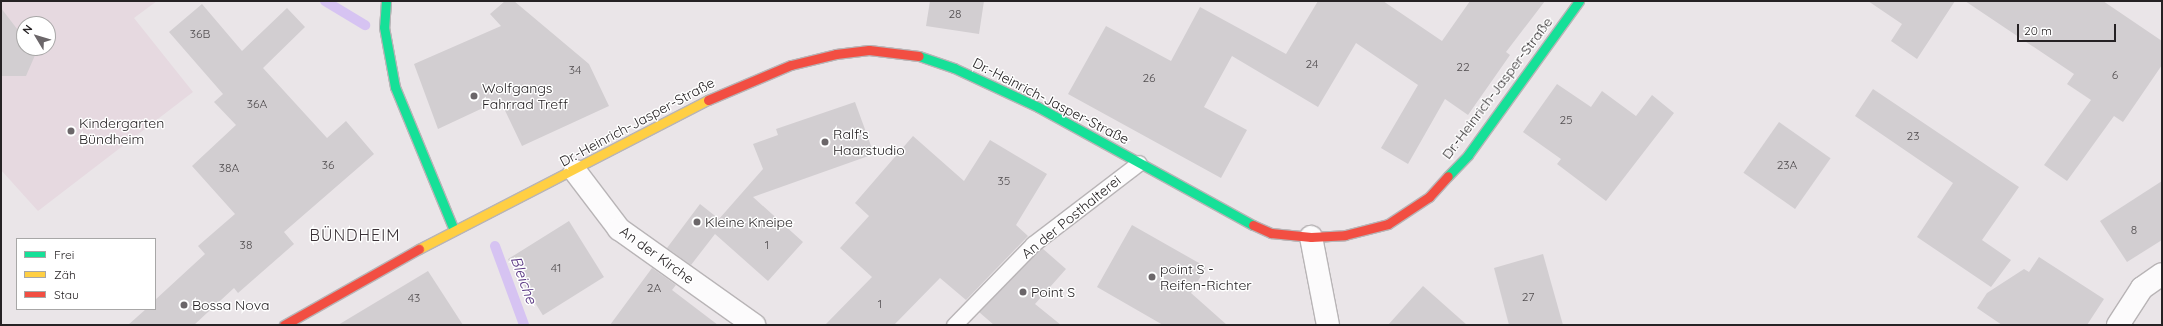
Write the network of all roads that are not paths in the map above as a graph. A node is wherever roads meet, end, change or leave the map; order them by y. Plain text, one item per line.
1 (386, 1) edge
2 (1579, 1) edge
3 (1140, 163) junction
4 (575, 171) junction
5 (454, 230) junction
6 (1311, 237) junction
7 (2162, 274) edge
8 (284, 325) edge
9 (754, 325) edge
10 (954, 325) edge
11 (1328, 325) edge
12 (2118, 325) edge

1 - 5 main road
2 - 6 main road, Dr.-Heinrich-Jasper-Straße
3 - 4 main road, Dr.-Heinrich-Jasper-Straße
3 - 6 main road, Dr.-Heinrich-Jasper-Straße
3 - 10 lane, An der Posthalterei
4 - 5 main road, Dr.-Heinrich-Jasper-Straße
4 - 9 street, An der Kirche
5 - 8 main road, Dr.-Heinrich-Jasper-Straße
6 - 11 street
7 - 12 street

